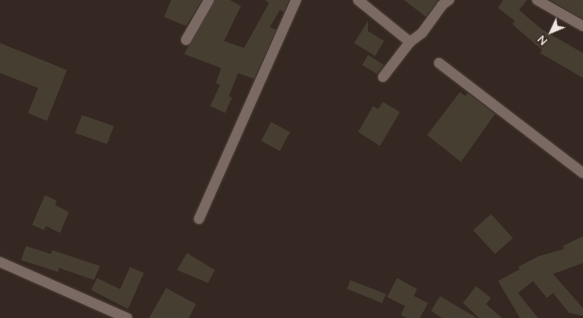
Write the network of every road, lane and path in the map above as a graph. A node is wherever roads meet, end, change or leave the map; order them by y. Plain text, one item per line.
1 (209, 0) edge
2 (296, 0) edge
3 (358, 0) edge
4 (449, 0) edge
5 (537, 0) edge
6 (583, 26) edge
7 (186, 40) dead end
8 (410, 42) junction
9 (439, 63) dead end
10 (383, 77) dead end
11 (583, 174) edge
12 (199, 219) dead end
13 (0, 262) edge
14 (127, 318) edge

1 - 7 street
2 - 12 street
3 - 8 street
4 - 8 street
5 - 6 street
8 - 10 street
9 - 11 street
13 - 14 street

